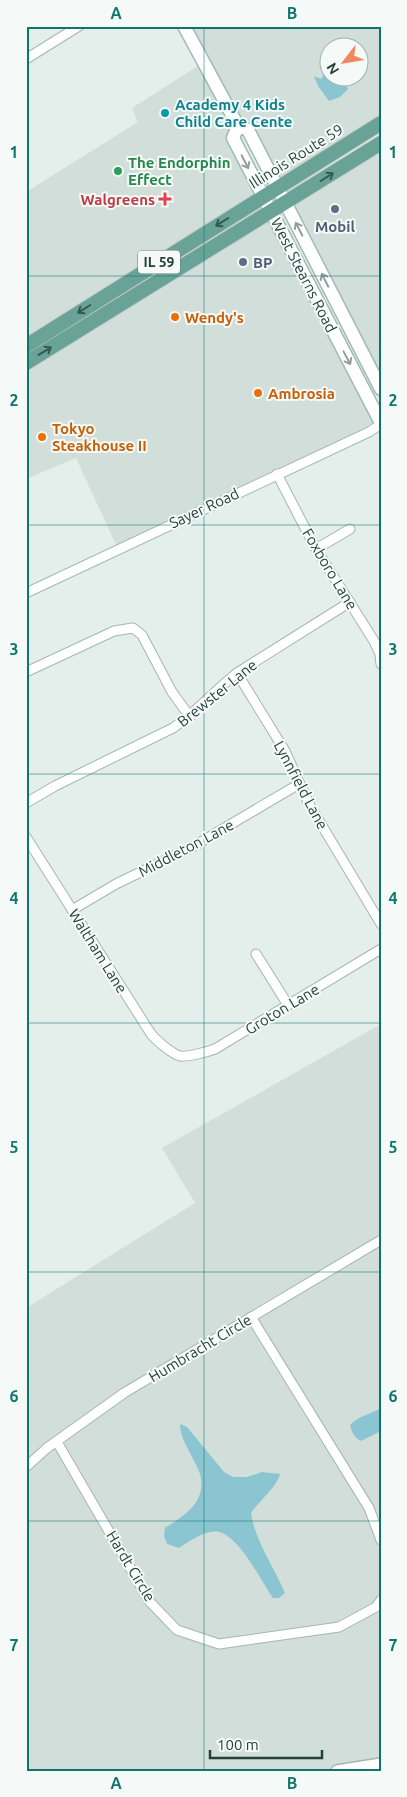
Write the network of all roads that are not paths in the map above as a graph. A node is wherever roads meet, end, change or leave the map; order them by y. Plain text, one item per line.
1 (79, 26) edge
2 (184, 26) edge
3 (26, 59) edge
4 (381, 123) edge
5 (238, 126) junction
6 (381, 143) edge
7 (278, 188) junction
8 (263, 197) junction
9 (286, 203) junction
10 (271, 212) junction
11 (26, 346) edge
12 (26, 363) edge
13 (381, 389) edge
14 (381, 424) edge
15 (277, 474) junction
16 (350, 529) dead end
17 (316, 549) junction
18 (26, 593) edge
19 (350, 602) junction
20 (381, 664) edge
21 (26, 672) edge
22 (237, 673) junction
23 (190, 717) junction
24 (299, 784) junction
25 (26, 803) edge
26 (26, 837) edge
27 (72, 910) junction
28 (381, 924) edge
29 (381, 950) edge
30 (256, 954) dead end
31 (288, 1005) junction
32 (179, 1056) joint
33 (381, 1240) edge
34 (251, 1317) junction
35 (57, 1442) junction
36 (26, 1467) edge
37 (381, 1540) edge
38 (381, 1600) edge
39 (381, 1764) edge
40 (337, 1771) edge

1 - 3 street
2 - 5 main road, West Stearns Road
4 - 7 main road, Illinois Route 59 / IL 59
5 - 7 main road, West Stearns Road
5 -> 8 main road, West Stearns Road
9 -> 6 main road, IL 59
7 - 8 main road, Illinois Route 59 / IL 59
7 - 9 main road, West Stearns Road
8 - 10 main road, West Stearns Road
8 -> 11 main road, Illinois Route 59 / IL 59
9 - 10 main road, IL 59
13 -> 9 main road, West Stearns Road
12 -> 10 main road, IL 59
10 -> 14 main road, West Stearns Road
14 - 15 street, Sayer Road
15 - 17 street, Foxboro Lane
15 - 18 street, Sayer Road
16 - 17 street
17 - 19 street, Foxboro Lane
19 - 20 street, Foxboro Lane
19 - 22 street, Brewster Lane
21 - 23 street
22 - 23 street, Brewster Lane
22 - 24 street, Lynnfield Lane
23 - 25 street, Brewster Lane
24 - 27 street, Middleton Lane
24 - 28 street, Lynnfield Lane
26 - 27 street, Waltham Lane
27 - 32 street, Waltham Lane
29 - 31 street, Groton Lane
30 - 31 street
31 - 32 street, Groton Lane
33 - 34 street, Humbracht Circle
34 - 35 street, Humbracht Circle
34 - 37 street
35 - 36 street, Humbracht Circle
35 - 38 street, Hardt Circle
39 - 40 street

